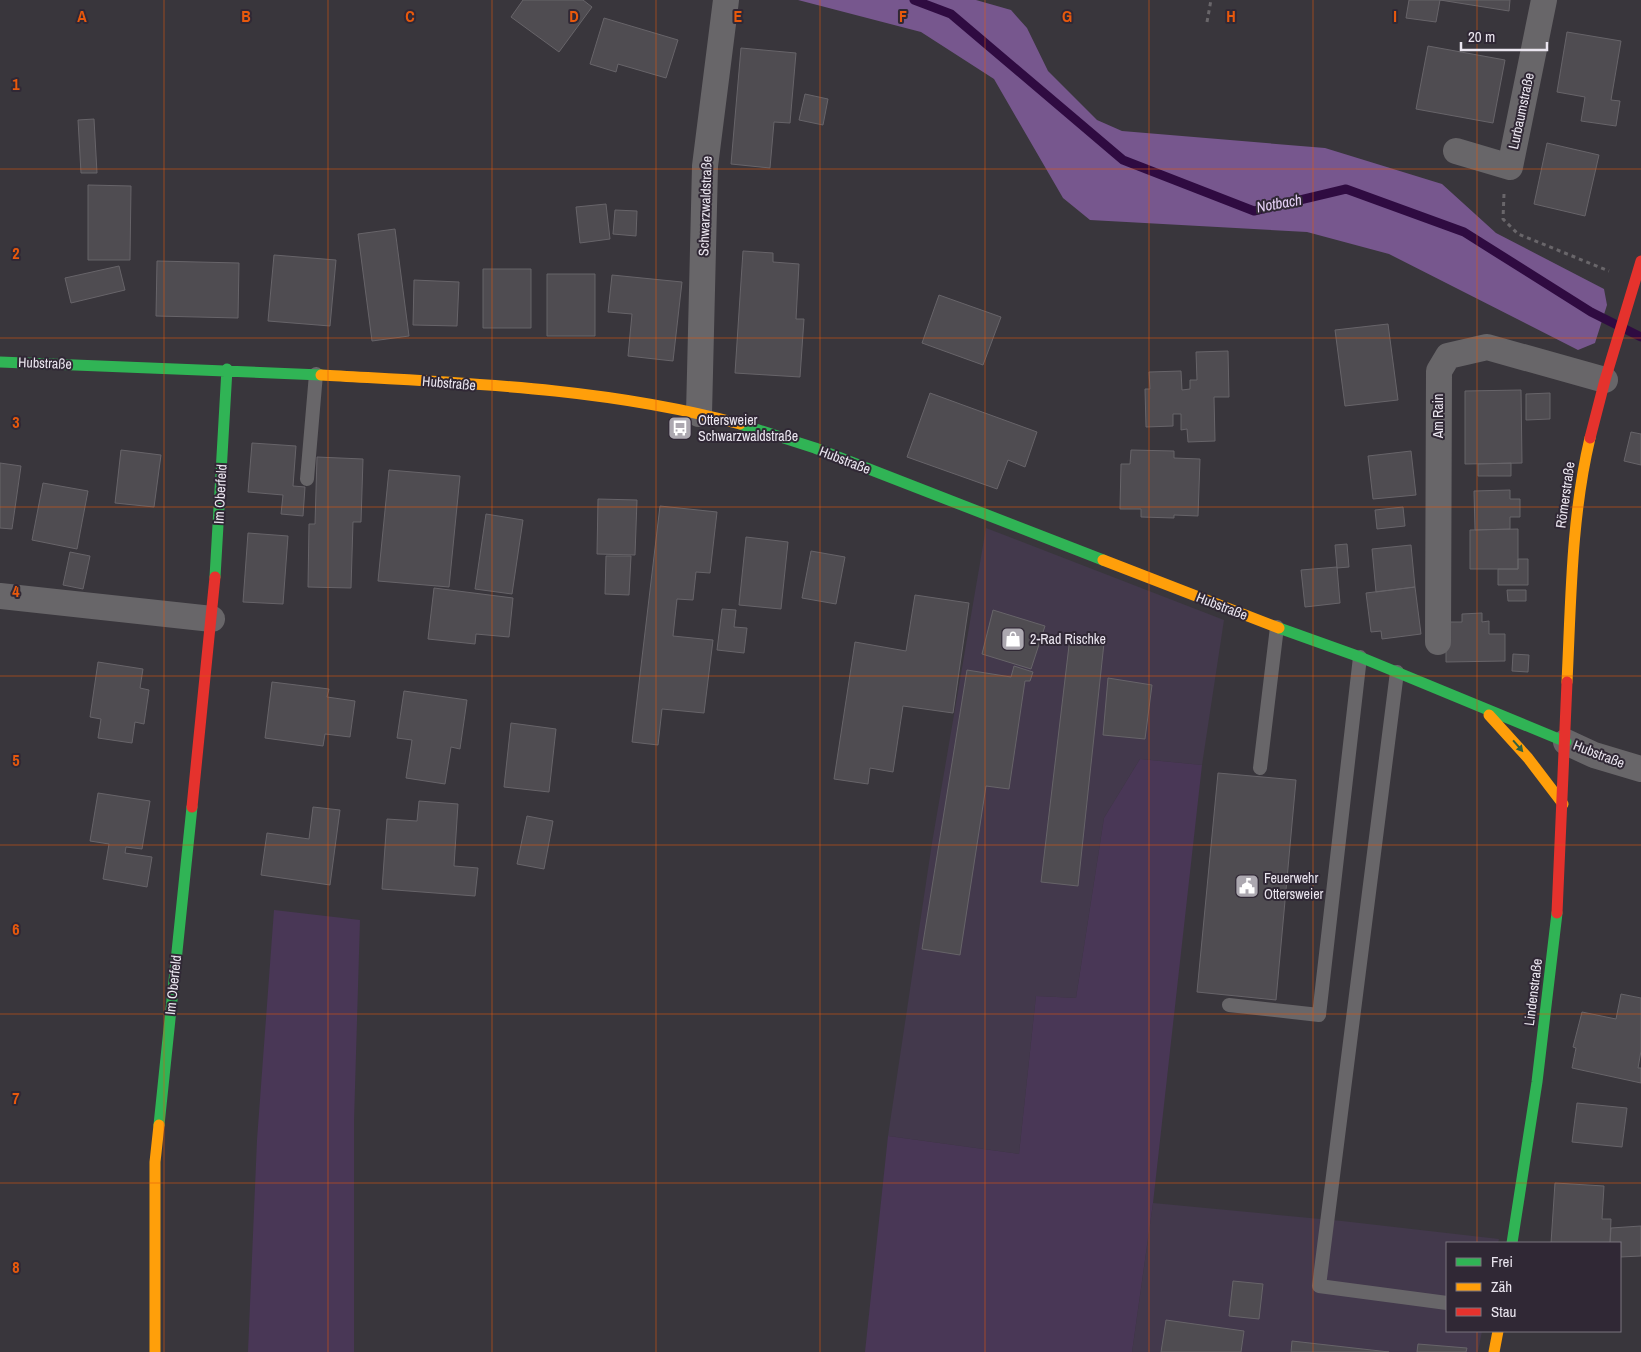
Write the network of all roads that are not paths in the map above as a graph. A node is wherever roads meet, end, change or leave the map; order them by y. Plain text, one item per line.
1 (726, 0) edge
2 (1544, 0) edge
3 (1456, 151) dead end
4 (1641, 261) edge
5 (0, 362) edge
6 (227, 369) junction
7 (316, 374) junction
8 (1605, 380) junction
9 (699, 414) junction
10 (307, 480) dead end
11 (0, 596) edge
12 (212, 619) junction
13 (1277, 627) junction
14 (1438, 642) dead end
15 (1360, 656) junction
16 (1397, 672) junction
17 (1485, 710) junction
18 (1566, 742) junction
19 (1260, 768) dead end
20 (1641, 770) edge
21 (1563, 804) junction
22 (1229, 1005) dead end
23 (1512, 1242) edge
24 (1446, 1303) edge
25 (1498, 1332) edge
26 (155, 1352) edge
27 (1494, 1352) edge

1 - 9 street, Schwarzwaldstraße
2 - 3 street, Lurbaumstraße
4 - 8 main road, Römerstraße
5 - 6 main road, Hubstraße
6 - 7 main road, Hubstraße
6 - 12 main road, Im Oberfeld
7 - 9 main road, Hubstraße
7 - 10 lane
8 - 14 street, Am Rain
8 - 18 main road, Römerstraße
9 - 13 main road, Hubstraße
11 - 12 street
12 - 26 main road, Im Oberfeld
13 - 15 main road, Hubstraße
13 - 19 lane
15 - 16 main road, Hubstraße
15 - 22 lane
16 - 17 main road, Hubstraße
16 - 24 lane
17 - 18 main road, Hubstraße
17 -> 21 main road
18 - 20 street, Hubstraße
18 - 21 main road, Lindenstraße
21 - 23 main road, Lindenstraße
25 - 27 main road

